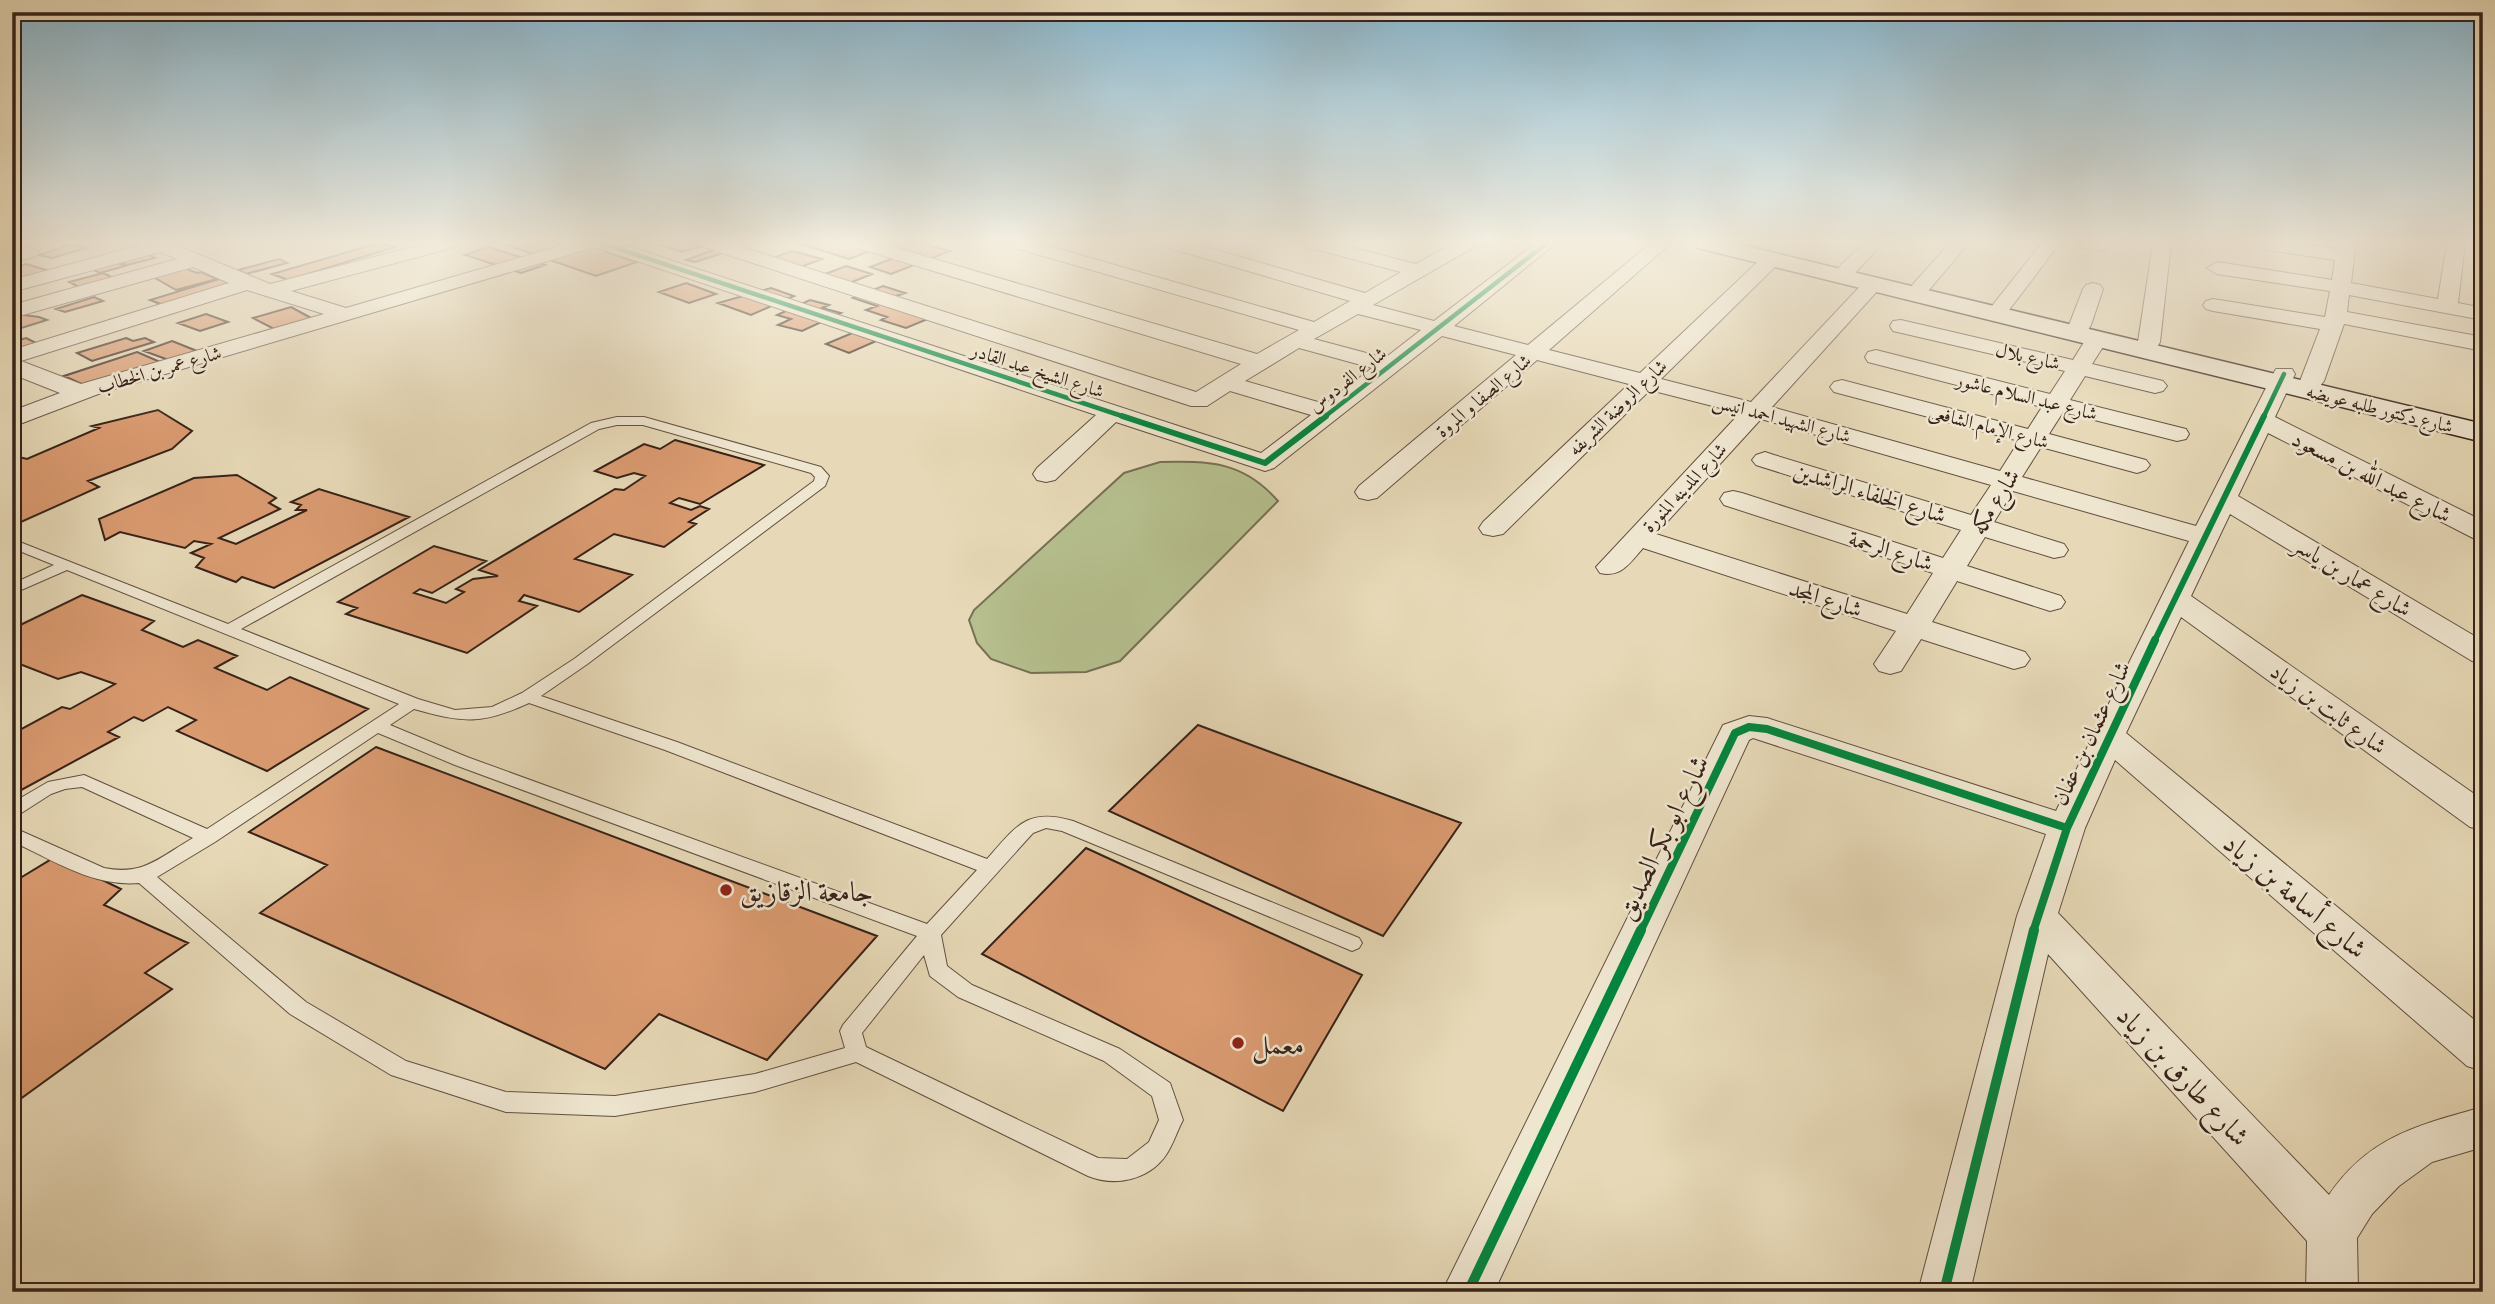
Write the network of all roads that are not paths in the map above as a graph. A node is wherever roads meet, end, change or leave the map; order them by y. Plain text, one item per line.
1 (41, 304) edge
2 (183, 304) edge
3 (311, 304) edge
4 (374, 304) edge
5 (787, 304) edge
6 (899, 304) edge
7 (1064, 304) edge
8 (1230, 304) edge
9 (1362, 304) joint
10 (1469, 304) edge
11 (1590, 304) edge
12 (1723, 304) edge
13 (1854, 304) edge
14 (1962, 304) edge
15 (1993, 304) edge
16 (2092, 304) edge
17 (2154, 304) edge
18 (2337, 304) edge
19 (2430, 304) edge
20 (2447, 304) edge
21 (2213, 305) dead end
22 (2002, 306) joint
23 (2447, 307) junction
24 (12, 312) edge
25 (342, 313) junction
26 (2483, 314) edge
27 (2334, 320) junction
28 (1901, 326) dead end
29 (1438, 328) junction
30 (1317, 329) junction
31 (2089, 332) junction
32 (1296, 341) junction
33 (2149, 342) junction
34 (2483, 344) edge
35 (1533, 352) junction
36 (12, 357) edge
37 (1876, 357) dead end
38 (1258, 362) junction
39 (1389, 366) junction
40 (2078, 368) junction
41 (19, 374) edge
42 (2292, 380) junction
43 (1643, 381) junction
44 (1227, 383) junction
45 (2155, 386) dead end
46 (1842, 387) dead end
47 (80, 392) junction
48 (2056, 403) junction
49 (1755, 410) junction
50 (1114, 411) junction
51 (1329, 412) junction
52 (12, 420) edge
53 (2262, 420) junction
54 (2483, 422) edge
55 (2483, 433) edge
56 (2177, 434) dead end
57 (2034, 438) junction
58 (1765, 460) dead end
59 (1265, 463) joint
60 (2137, 466) dead end
61 (1046, 474) dead end
62 (2006, 481) junction
63 (1368, 492) dead end
64 (1733, 499) dead end
65 (2224, 499) junction
66 (1978, 526) junction
67 (1493, 528) dead end
68 (2483, 532) edge
69 (1638, 537) junction
70 (2205, 537) junction
71 (12, 543) edge
72 (2054, 550) dead end
73 (66, 565) junction
74 (1610, 567) dead end
75 (1950, 570) junction
76 (12, 590) edge
77 (2175, 598) junction
78 (2050, 602) dead end
79 (1914, 626) junction
80 (228, 630) junction
81 (2483, 654) edge
82 (2014, 659) dead end
83 (1890, 664) dead end
84 (528, 698) junction
85 (412, 704) junction
86 (376, 726) junction
87 (2108, 736) junction
88 (12, 813) edge
89 (2483, 818) edge
90 (2067, 828) junction
91 (12, 833) edge
92 (208, 837) junction
93 (989, 867) junction
94 (142, 876) junction
95 (2037, 916) junction
96 (931, 933) junction
97 (1352, 943) dead end
98 (856, 1053) junction
99 (2483, 1053) edge
100 (2483, 1127) edge
101 (2332, 1233) junction
102 (1477, 1286) edge
103 (1944, 1292) edge
104 (2332, 1292) edge

1 - 24 street
2 - 36 street
3 - 25 street
4 - 25 street, شارع عمر بن الخطاب
5 - 50 street, شارع الشيخ عبد القادر
6 - 44 street
7 - 38 street
8 - 30 street
9 - 29 street, شارع الشهيد احمد انيس
9 - 30 street
10 - 29 street, شارع الفردوس
11 - 35 street, شارع الصفا و المروة
12 - 43 street, شارع الروضة الشريفه
13 - 49 street, شارع المدينه المنورة
14 - 31 street, شارع دكتور طلبه عويضه
15 - 22 street, شارع دكتور طلبه عويضه
16 - 31 street, شارع مكه
17 - 33 street
18 - 27 street, شارع عثمان بن عفان
19 - 23 street
20 - 23 street
21 - 27 street
22 - 31 street, شارع دكتور طلبه عويضه
23 - 26 street
25 - 47 street, شارع عمر بن الخطاب
27 - 34 street
27 - 42 street, شارع عثمان بن عفان
28 - 40 street, شارع بلال
29 - 35 street, شارع الشهيد احمد انيس
29 - 39 street, شارع الفردوس
30 - 32 street
31 - 33 street, شارع دكتور طلبه عويضه
31 - 40 street, شارع مكه
31 - 42 street, شارع دكتور طلبه عويضه
32 - 38 street
32 - 39 street
33 - 42 street, شارع دكتور طلبه عويضه
35 - 43 street, شارع الشهيد احمد انيس
35 - 63 street, شارع الصفا و المروة
37 - 48 street, شارع عبد السلام عاشور
38 - 44 street
39 - 51 street, شارع الفردوس
40 - 45 street, شارع بلال
40 - 48 street, شارع مكه
41 - 47 street
42 - 53 street, شارع عثمان بن عفان
42 - 54 street, شارع دكتور طلبه عويضه
42 - 55 street, شارع دكتور طلبه عويضه
43 - 49 street, شارع الشهيد احمد انيس
43 - 67 street, شارع الروضة الشريفه
44 - 51 street
46 - 57 street, شارع الإمام الشافعى
47 - 52 street, شارع عمر بن الخطاب
48 - 56 street, شارع عبد السلام عاشور
48 - 57 street, شارع مكه
49 - 62 street, شارع الشهيد احمد انيس
49 - 69 street, شارع المدينه المنورة
50 - 59 street, شارع الشيخ عبد القادر
50 - 61 street
51 - 59 street, شارع الفردوس
53 - 65 street, شارع عثمان بن عفان
53 - 68 street, شارع عبد الله بن مسعود
57 - 60 street, شارع الإمام الشافعى
57 - 62 street, شارع مكه
58 - 66 street, شارع الخلفاء الراشدين
62 - 66 street, شارع مكه
62 - 70 street, شارع الشهيد احمد انيس
64 - 75 street, شارع الرحمة
65 - 70 street, شارع عثمان بن عفان
65 - 81 street, شارع عمار بن ياسر
66 - 72 street, شارع الخلفاء الراشدين
66 - 75 street, شارع مكه
69 - 74 street, شارع المدينه المنورة
69 - 79 street, شارع المجد
70 - 77 street, شارع عثمان بن عفان
71 - 73 lane
73 - 76 lane
73 - 80 lane
75 - 78 street, شارع الرحمة
75 - 79 street, شارع مكه
77 - 87 street, شارع عثمان بن عفان
77 - 89 street, شارع ثابت بن زياد
79 - 82 street, شارع المجد
79 - 83 street, شارع مكه
80 - 84 lane
80 - 85 lane
84 - 85 lane
84 - 93 lane
85 - 86 lane
86 - 92 lane
86 - 96 lane
87 - 90 street, شارع عثمان بن عفان
87 - 99 street, شارع أسامة بن زياد
88 - 92 lane
90 - 95 street, شارع عثمان بن عفان
90 - 102 street, شارع ابو بكر الصديق
91 - 94 lane
92 - 94 lane
93 - 96 lane
93 - 97 lane
94 - 98 lane
95 - 101 street, شارع طارق بن زياد
95 - 103 street, شارع عثمان بن عفان
96 - 98 lane
96 - 98 lane
100 - 101 street
101 - 104 street

